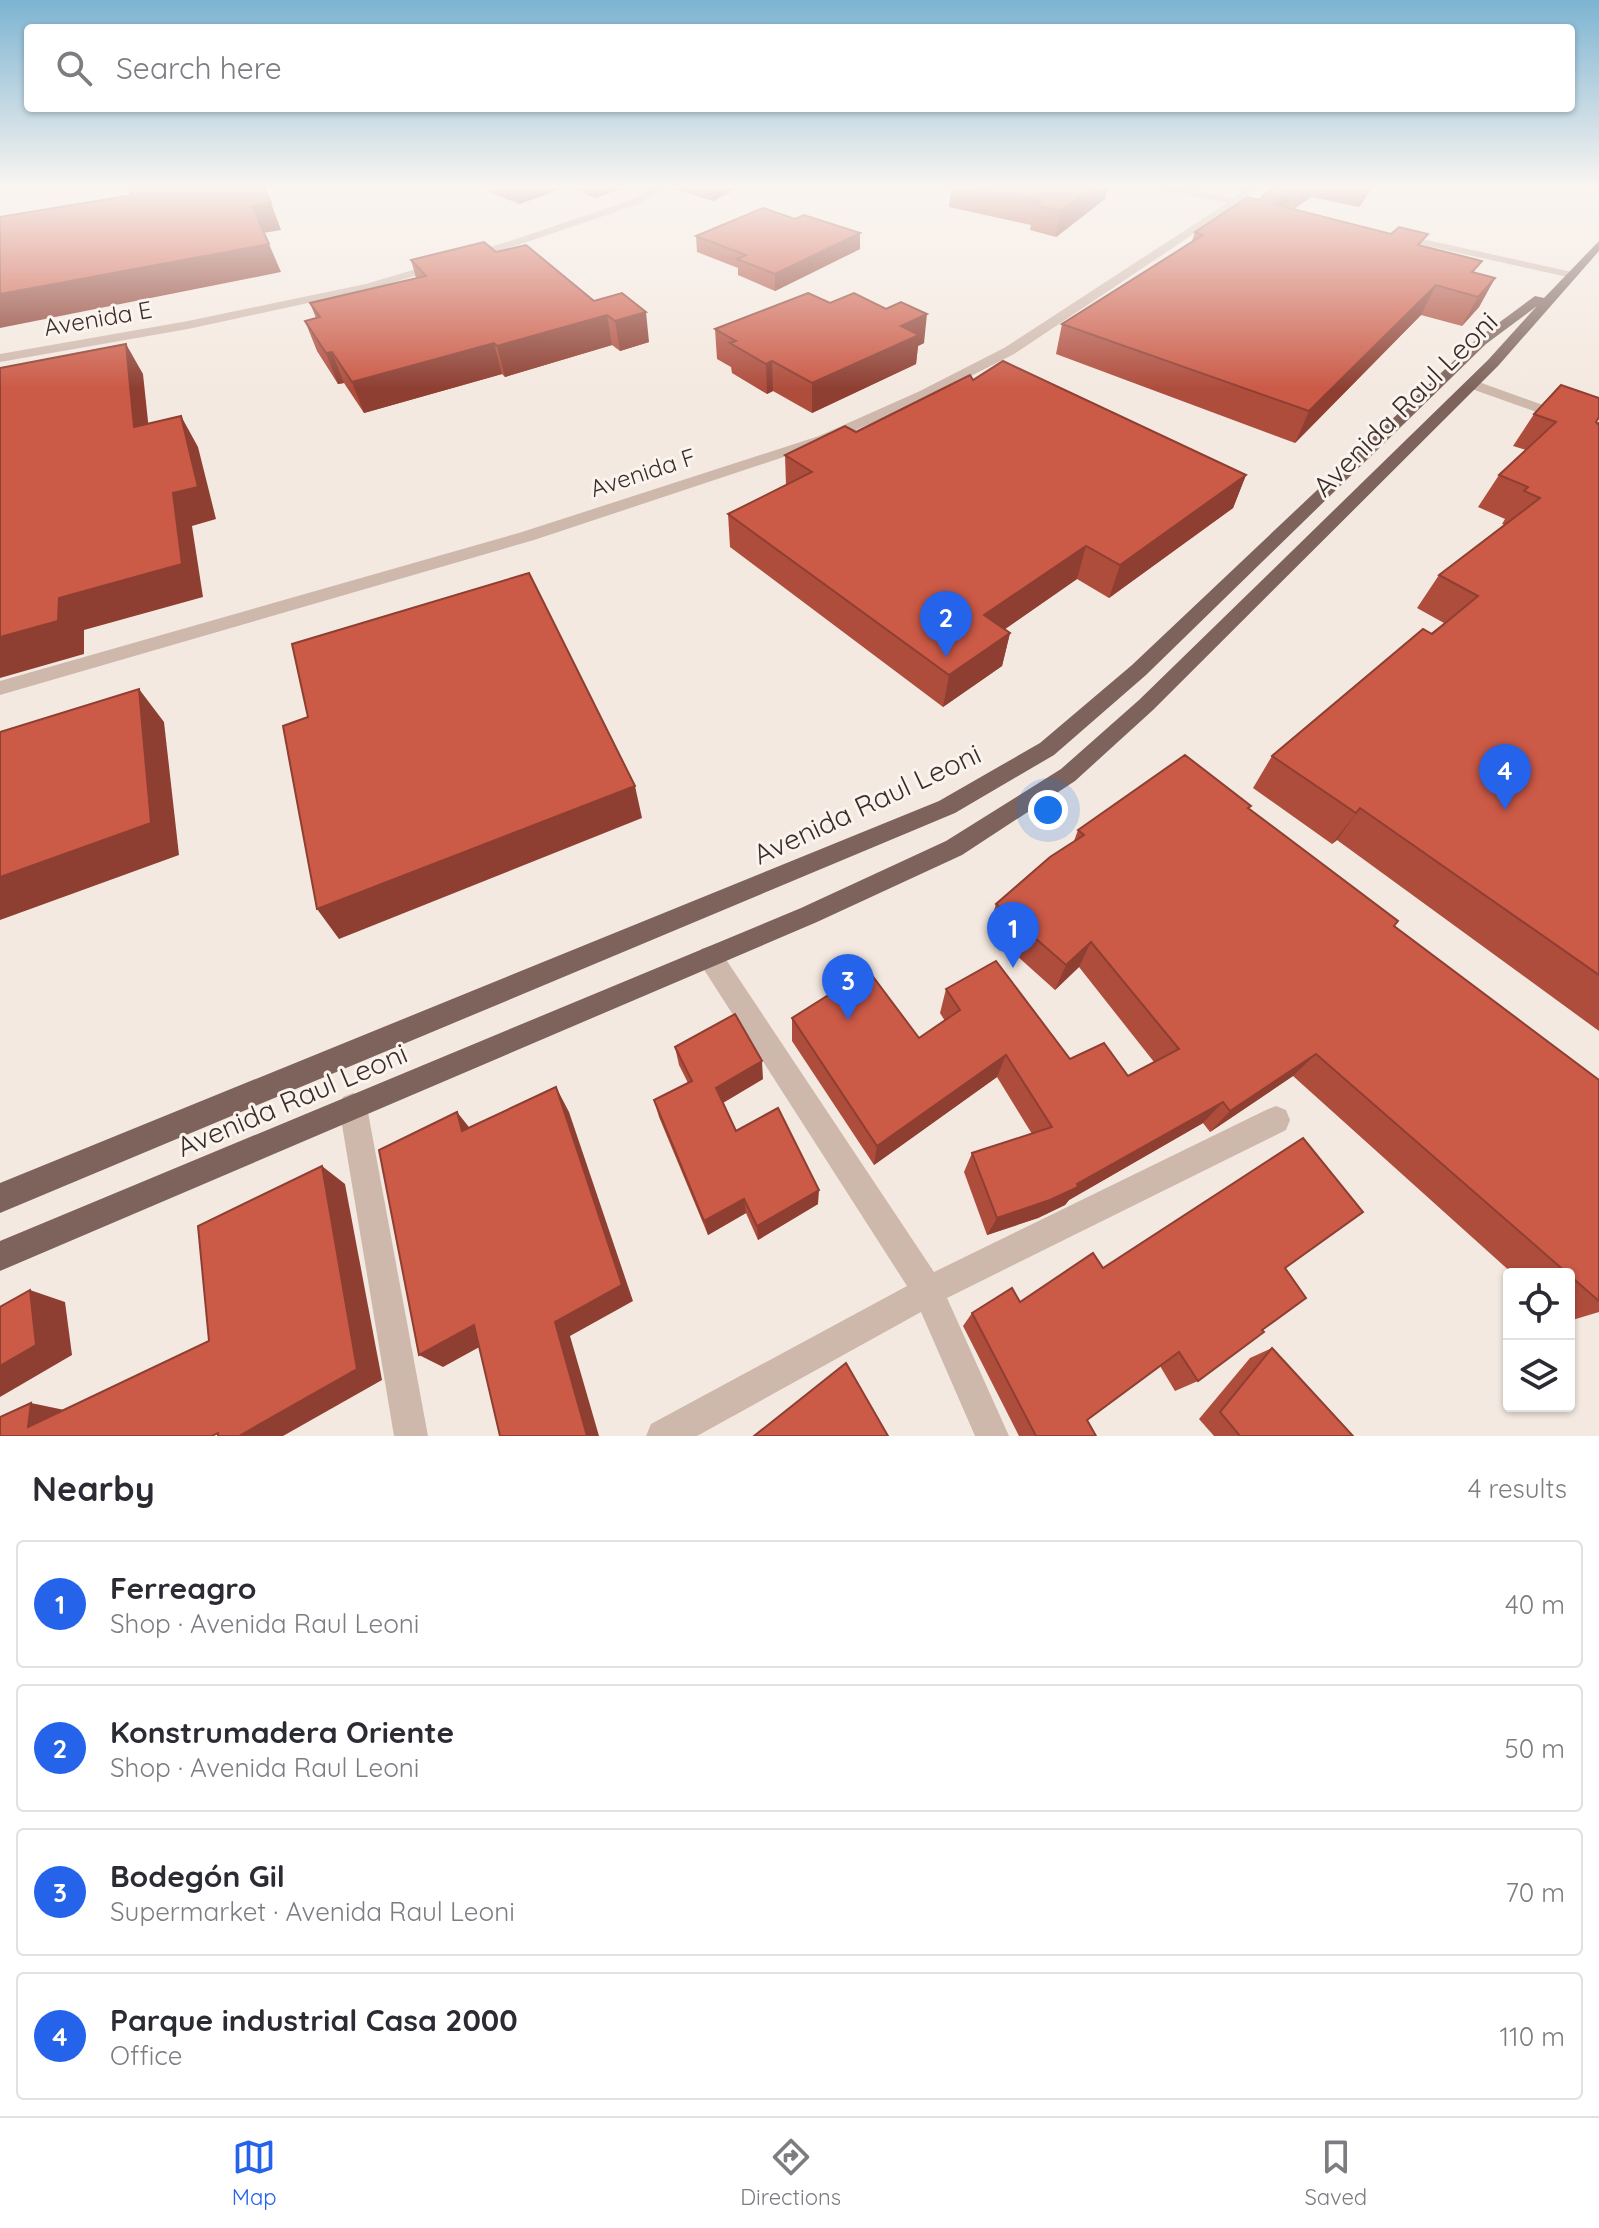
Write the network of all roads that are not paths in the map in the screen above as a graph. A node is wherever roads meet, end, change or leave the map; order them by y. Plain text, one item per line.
1 (474, 255) edge
2 (1157, 255) edge
3 (1480, 255) edge
4 (1589, 255) edge
5 (1572, 275) junction
6 (0, 358) edge
7 (1471, 384) junction
8 (1599, 430) edge
9 (0, 688) edge
10 (710, 957) junction
11 (353, 1107) junction
12 (1276, 1120) dead end
13 (0, 1198) edge
14 (0, 1256) edge
15 (928, 1291) junction
16 (411, 1436) edge
17 (663, 1436) edge
18 (992, 1436) edge

1 - 6 street, Avenida E
2 - 9 street, Avenida F
3 - 5 street
4 - 5 main road
5 - 7 main road, Avenida Raul Leoni
5 - 13 main road, Avenida Raul Leoni
7 - 8 street
7 - 10 main road, Avenida Raul Leoni
10 - 11 main road, Avenida Raul Leoni
10 - 15 street
11 - 14 main road, Avenida Raul Leoni
11 - 16 street
12 - 15 street
15 - 17 street
15 - 18 street

